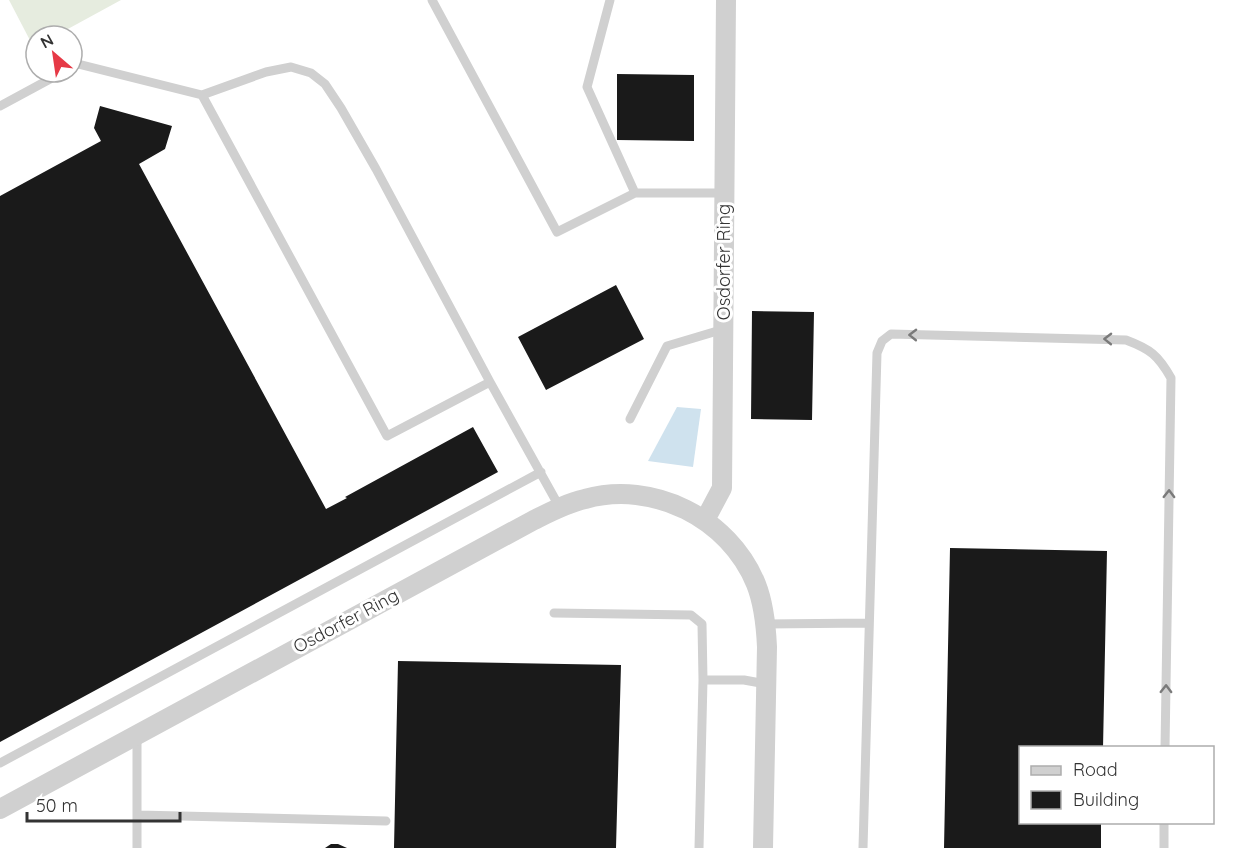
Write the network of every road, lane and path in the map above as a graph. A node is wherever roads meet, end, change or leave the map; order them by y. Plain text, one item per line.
1 (432, 0) edge
2 (610, 0) edge
3 (726, 0) edge
4 (84, 66) edge
5 (41, 84) edge
6 (202, 95) junction
7 (0, 106) edge
8 (634, 193) junction
9 (724, 194) junction
10 (724, 328) junction
11 (490, 382) junction
12 (630, 419) dead end
13 (541, 472) junction
14 (560, 508) junction
15 (705, 520) junction
16 (554, 613) dead end
17 (869, 623) junction
18 (766, 624) junction
19 (703, 680) junction
20 (766, 684) junction
21 (137, 735) junction
22 (1165, 746) edge
23 (0, 762) edge
24 (0, 809) edge
25 (138, 815) junction
26 (386, 821) dead end
27 (1164, 824) edge
28 (137, 848) edge
29 (699, 848) edge
30 (763, 848) edge
31 (863, 848) edge
32 (1164, 848) edge

1 - 8 lane
2 - 8 lane
3 - 9 street, Osdorfer Ring
4 - 6 lane
5 - 7 lane
6 - 11 lane
6 - 11 lane
8 - 9 lane
9 - 10 street, Osdorfer Ring
10 - 12 lane
10 - 15 street, Osdorfer Ring
11 - 13 lane
13 - 14 lane
13 - 23 lane
14 - 15 street, Osdorfer Ring
14 - 21 street, Osdorfer Ring
15 - 18 street, Osdorfer Ring
16 - 19 lane
17 - 18 lane
22 -> 17 lane
17 - 31 lane
18 - 20 street, Osdorfer Ring
19 - 20 lane
19 - 29 lane
20 - 30 street, Osdorfer Ring
21 - 24 street, Osdorfer Ring
21 - 25 lane
25 - 26 lane
25 - 28 lane
27 - 32 lane

